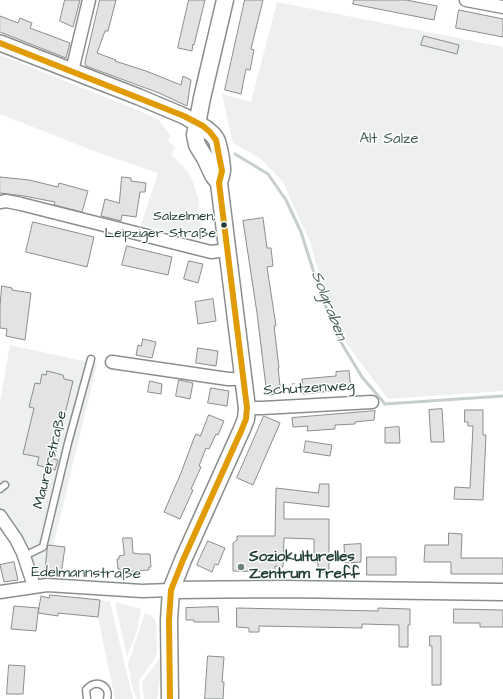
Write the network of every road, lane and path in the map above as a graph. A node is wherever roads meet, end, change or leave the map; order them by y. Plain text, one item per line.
1 (89, 0) edge
2 (225, 0) edge
3 (466, 0) edge
4 (503, 7) edge
5 (0, 43) edge
6 (72, 71) junction
7 (196, 123) junction
8 (0, 202) edge
9 (228, 250) junction
10 (90, 359) dead end
11 (112, 362) dead end
12 (245, 378) junction
13 (372, 402) dead end
14 (247, 408) junction
15 (0, 516) edge
16 (24, 556) junction
17 (34, 586) junction
18 (171, 590) junction
19 (0, 592) edge
20 (503, 592) edge
21 (87, 699) edge
22 (107, 699) edge
23 (170, 699) edge

1 - 6 street
2 - 7 main road
3 - 4 street
5 - 6 street
6 - 7 street
7 - 9 main road
8 - 9 street
9 - 12 main road
10 - 16 lane, Maurerstraße
11 - 12 street
12 - 14 main road
13 - 14 street, Schützenweg
14 - 18 main road
15 - 16 street
16 - 17 street
17 - 18 street, Edelmannstraße
17 - 19 street, Edelmannstraße
18 - 20 main road
18 - 23 main road
21 - 22 lane

